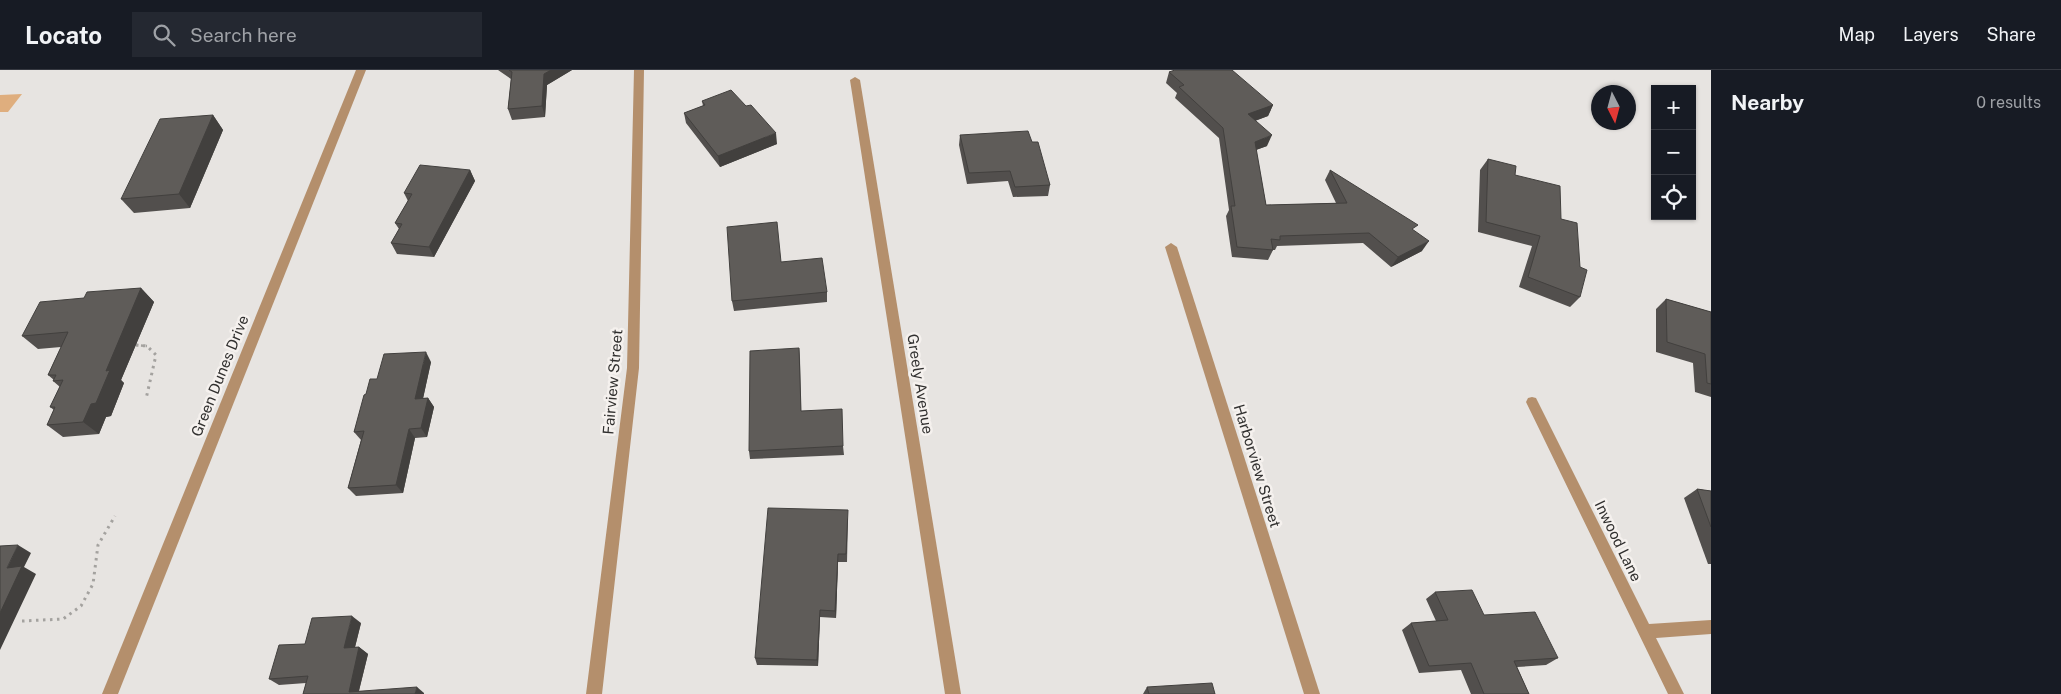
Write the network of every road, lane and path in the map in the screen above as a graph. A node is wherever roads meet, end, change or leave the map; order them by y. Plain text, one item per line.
1 (361, 70) edge
2 (638, 70) edge
3 (855, 80) dead end
4 (1171, 247) dead end
5 (136, 345) dead end
6 (146, 399) dead end
7 (1532, 402) dead end
8 (115, 516) dead end
9 (22, 622) dead end
10 (1711, 627) edge
11 (1645, 632) junction
12 (110, 694) edge
13 (594, 694) edge
14 (954, 694) edge
15 (1312, 694) edge
16 (1676, 694) edge

1 - 12 street, Green Dunes Drive
2 - 13 street, Fairview Street
3 - 14 street, Greely Avenue
4 - 15 street, Harborview Street
5 - 6 path
7 - 11 street, Inwood Lane
8 - 9 path
10 - 11 street
11 - 16 street, Inwood Lane

